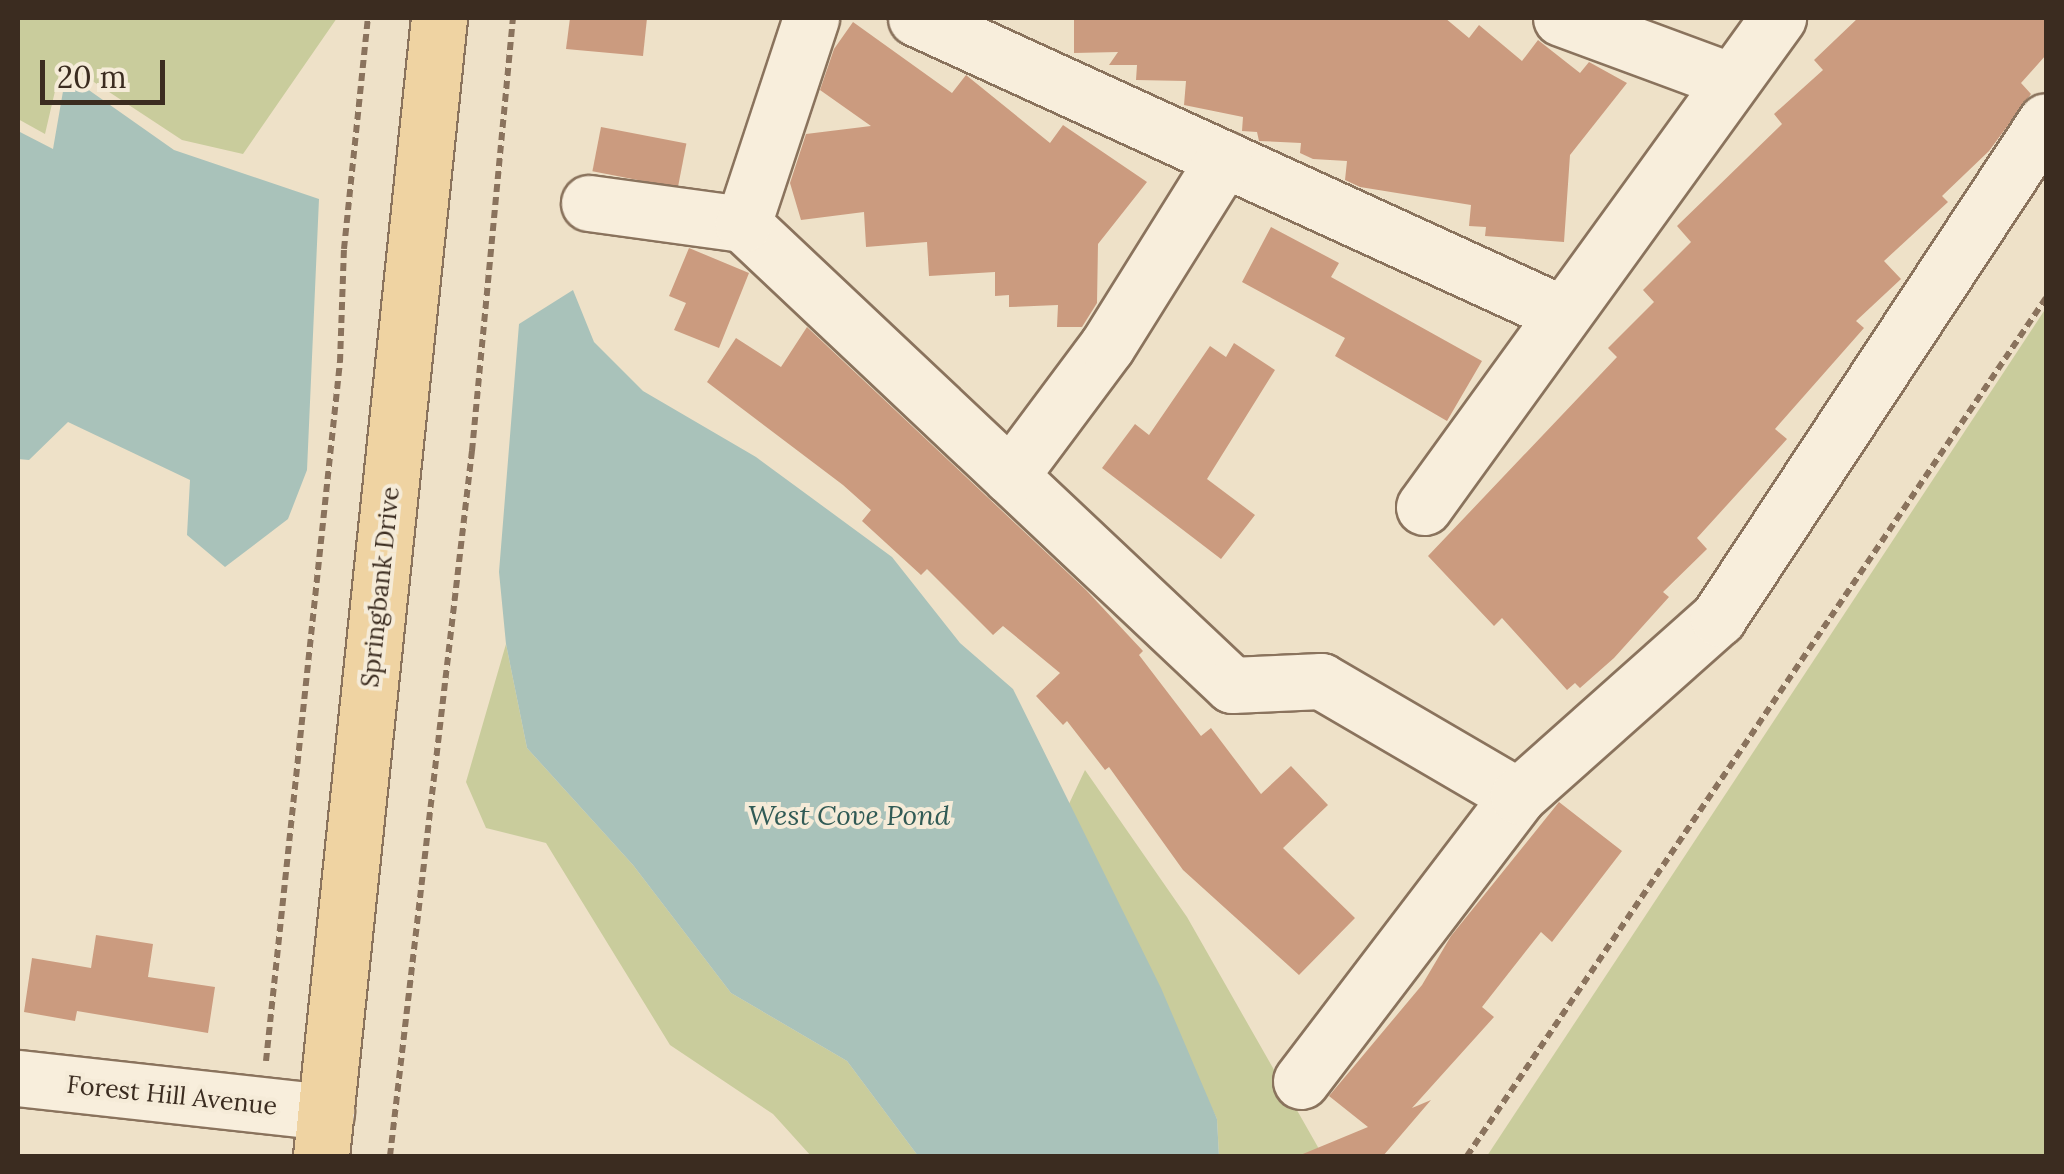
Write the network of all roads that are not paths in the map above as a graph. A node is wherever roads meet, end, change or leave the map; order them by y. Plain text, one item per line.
1 (439, 18) edge
2 (811, 18) edge
3 (916, 18) edge
4 (1561, 18) edge
5 (1778, 18) edge
6 (1731, 81) junction
7 (2046, 121) edge
8 (1224, 159) junction
9 (588, 203) dead end
10 (743, 224) junction
11 (1563, 314) junction
12 (1010, 476) junction
13 (1424, 507) dead end
14 (1518, 796) junction
15 (18, 1078) edge
16 (1300, 1081) dead end
17 (324, 1134) edge

1 - 17 main road, Springbank Drive
2 - 10 street
3 - 8 street
4 - 6 street
5 - 6 street
6 - 11 street
7 - 14 street
8 - 11 street
8 - 12 street
9 - 10 street
10 - 12 street
11 - 13 street
12 - 14 street
14 - 16 street
15 - 17 street, Forest Hill Avenue

